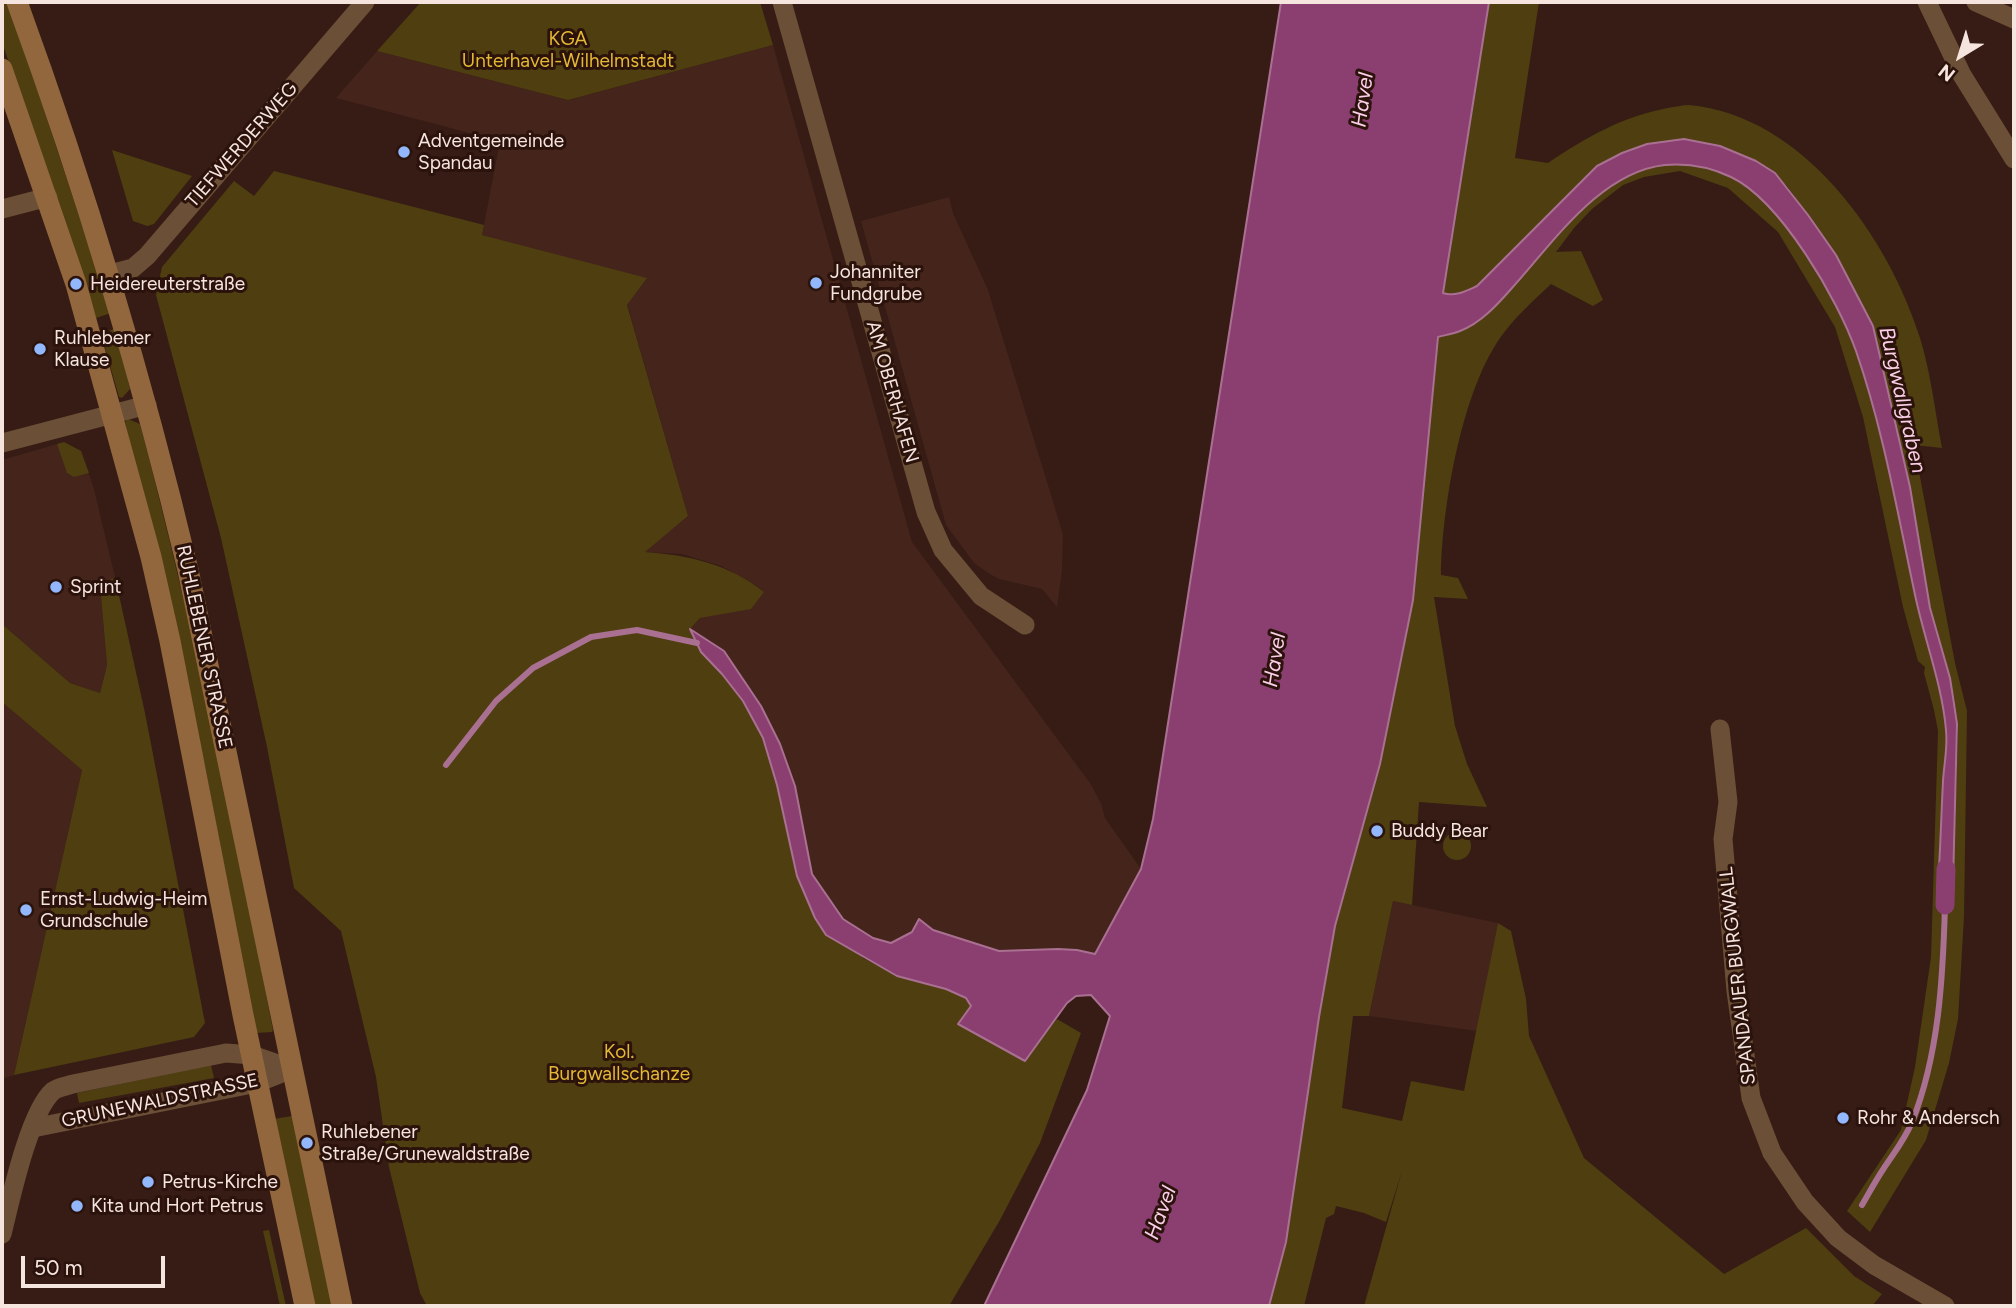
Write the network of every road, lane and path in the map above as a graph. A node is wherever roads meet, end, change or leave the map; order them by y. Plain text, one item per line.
1 (17, 2) edge
2 (365, 2) edge
3 (782, 2) edge
4 (1927, 2) edge
5 (1976, 2) edge
6 (2014, 19) edge
7 (2, 69) edge
8 (2014, 159) edge
9 (48, 197) junction
10 (2, 209) edge
11 (110, 274) junction
12 (147, 405) junction
13 (113, 413) junction
14 (2, 443) edge
15 (1025, 625) dead end
16 (1720, 729) dead end
17 (252, 1055) junction
18 (292, 1069) junction
19 (257, 1083) junction
20 (33, 1128) junction
21 (10, 1169) edge
22 (2, 1234) edge
23 (305, 1306) edge
24 (342, 1306) edge
25 (1945, 1306) edge

1 - 11 main road, RUHLEBENER STRASSE
2 - 11 street, TIEFWERDERWEG
3 - 15 street, AM OBERHAFEN
4 - 8 street
5 - 6 street
7 - 9 main road, RUHLEBENER STRASSE
9 - 10 street
9 - 13 main road, RUHLEBENER STRASSE
11 - 12 main road, RUHLEBENER STRASSE
12 - 13 street
12 - 18 main road, RUHLEBENER STRASSE
13 - 14 street
13 - 17 main road, RUHLEBENER STRASSE
16 - 25 street, SPANDAUER BURGWALL
17 - 18 street, GRUNEWALDSTRASSE
17 - 19 main road, RUHLEBENER STRASSE
17 - 20 street, GRUNEWALDSTRASSE
18 - 19 street, GRUNEWALDSTRASSE
18 - 24 main road, RUHLEBENER STRASSE
19 - 20 street, GRUNEWALDSTRASSE
19 - 23 main road, RUHLEBENER STRASSE
20 - 21 street, GRUNEWALDSTRASSE
21 - 22 street, GRUNEWALDSTRASSE

